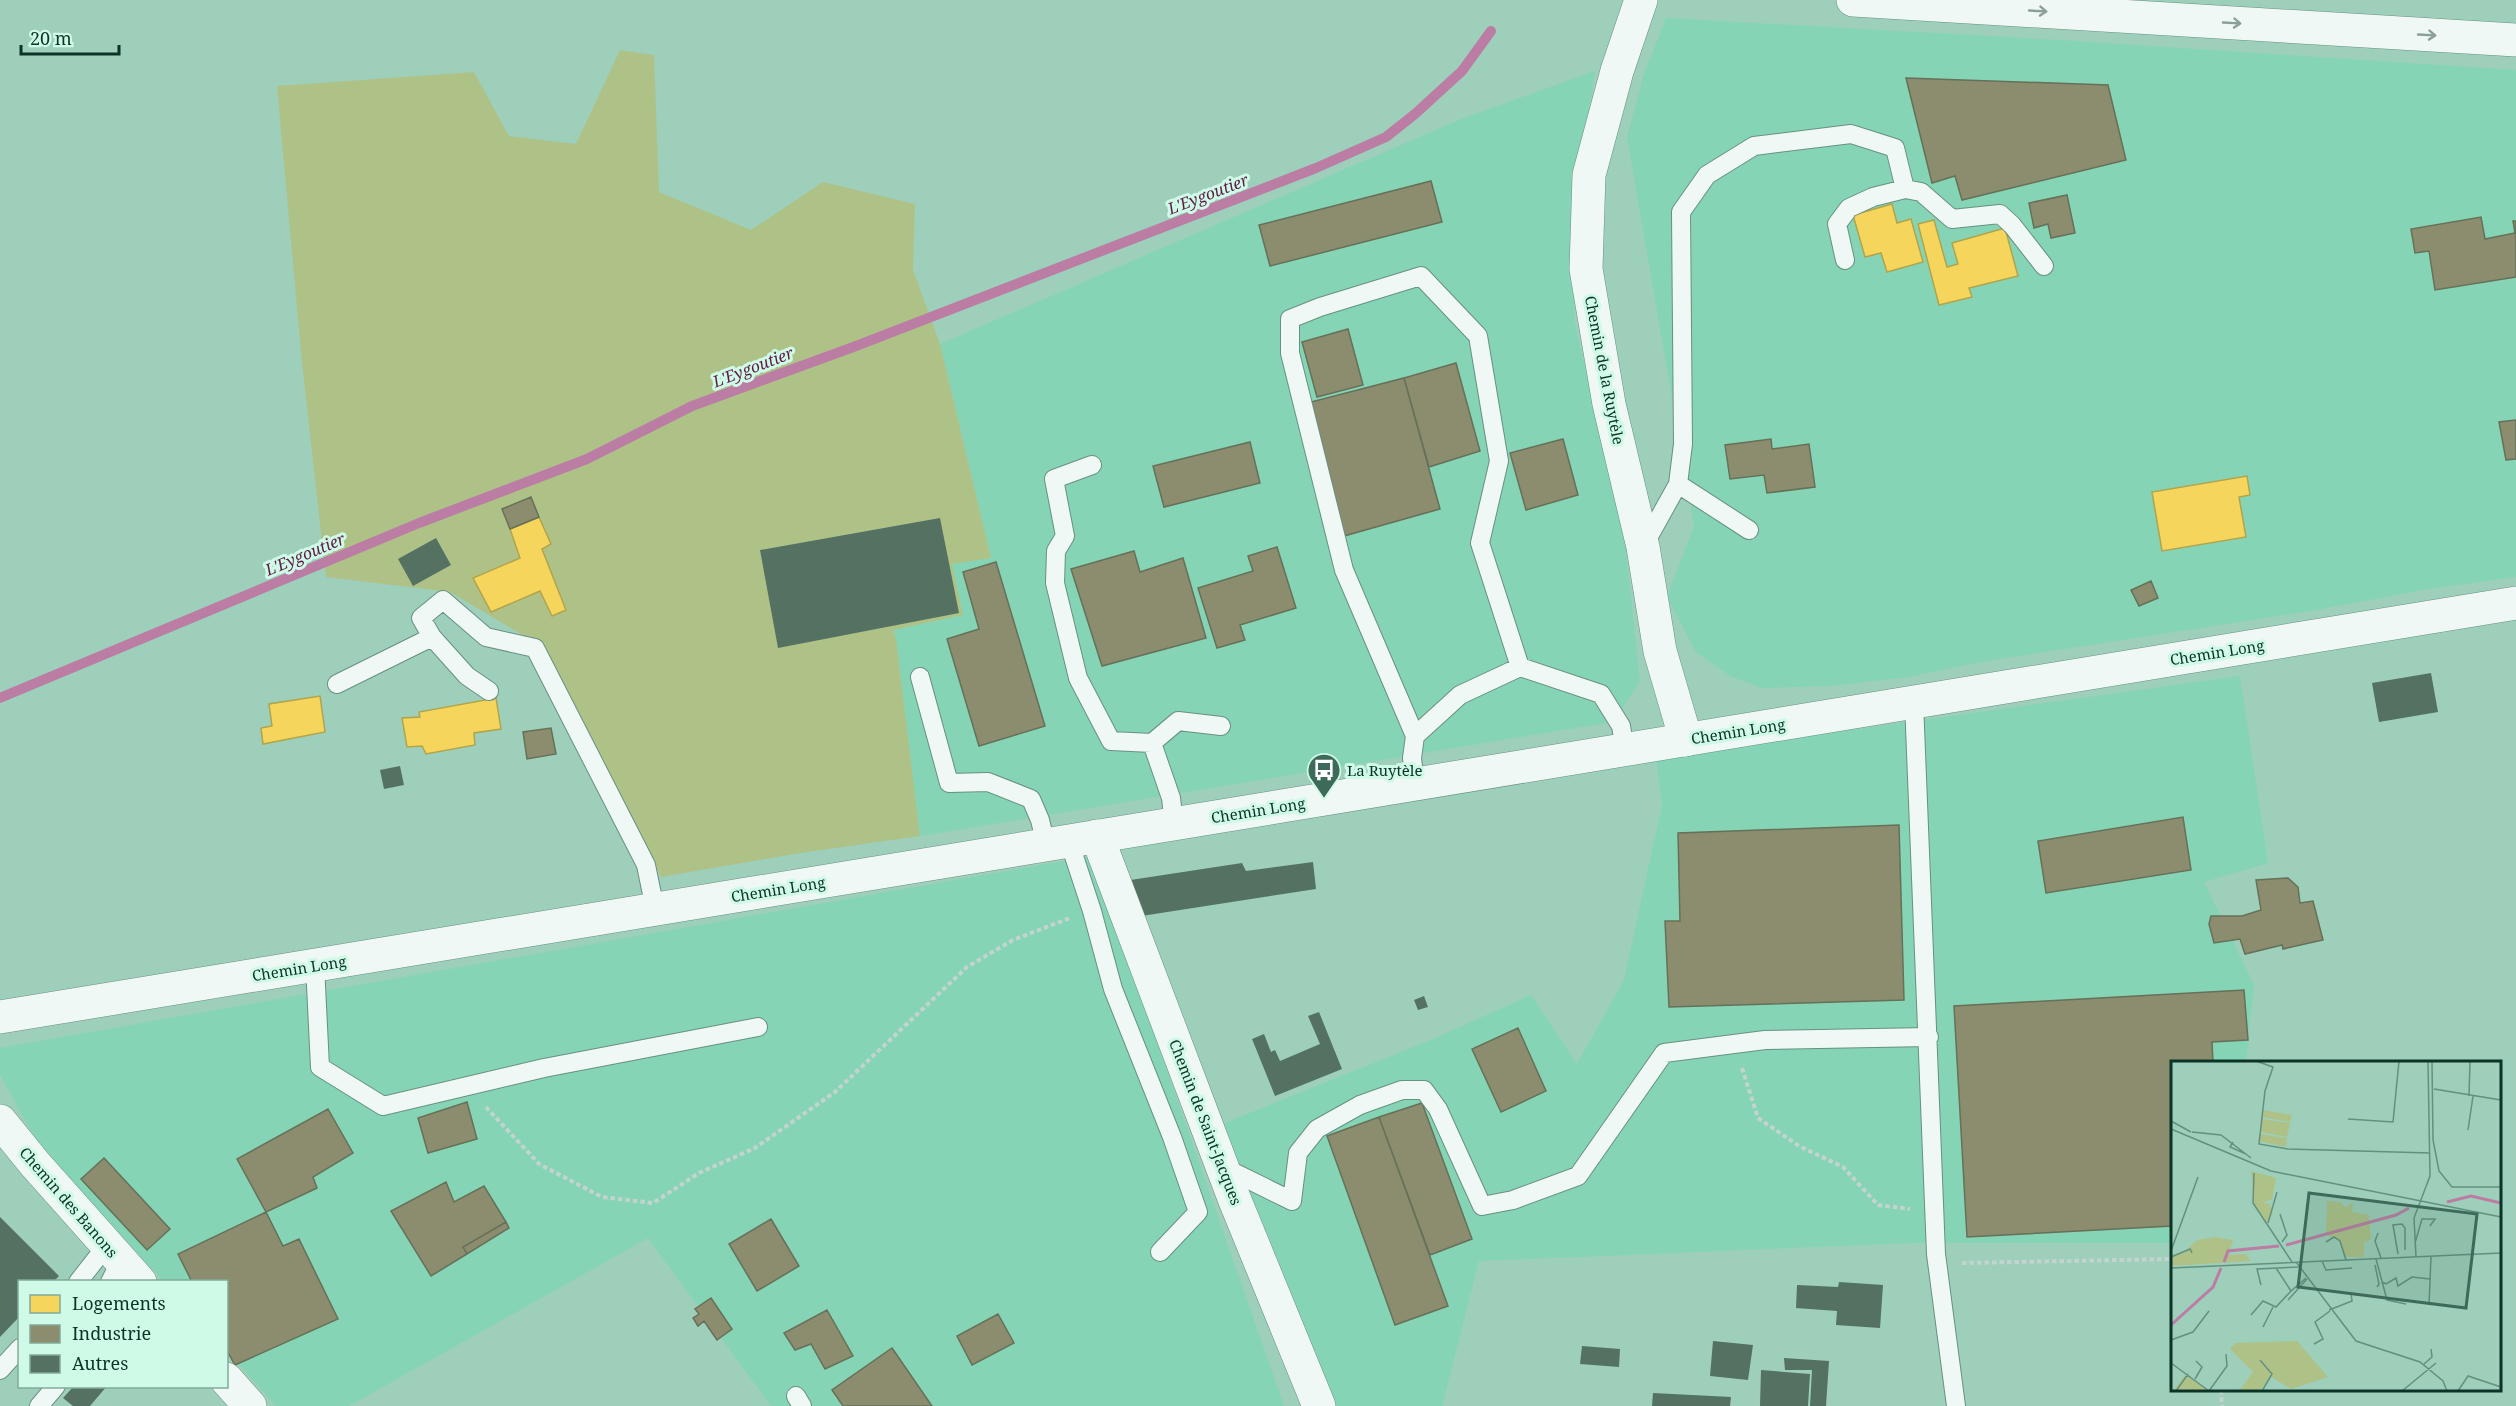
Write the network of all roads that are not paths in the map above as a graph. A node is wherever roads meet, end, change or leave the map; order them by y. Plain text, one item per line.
1 (1641, 0) edge
2 (1853, 0) edge
3 (2516, 40) edge
4 (1905, 189) junction
5 (1845, 260) dead end
6 (2044, 266) dead end
7 (1092, 465) dead end
8 (1677, 484) junction
9 (1749, 530) dead end
10 (1643, 547) junction
11 (2516, 603) edge
12 (432, 637) junction
13 (1520, 667) junction
14 (920, 676) dead end
15 (337, 684) dead end
16 (489, 690) dead end
17 (1914, 702) junction
18 (1221, 726) dead end
19 (1415, 736) junction
20 (1686, 740) junction
21 (1152, 743) junction
22 (1625, 750) junction
23 (1415, 784) junction
24 (1173, 824) junction
25 (1071, 841) junction
26 (655, 909) junction
27 (315, 965) junction
28 (0, 1017) edge
29 (758, 1027) dead end
30 (1929, 1037) junction
31 (0, 1121) edge
32 (1222, 1167) junction
33 (1160, 1252) dead end
34 (119, 1267) edge
35 (81, 1280) edge
36 (18, 1350) edge
37 (0, 1370) edge
38 (228, 1381) edge
39 (54, 1388) edge
40 (39, 1406) edge
41 (250, 1406) edge
42 (1319, 1406) edge
43 (1956, 1406) edge

1 - 10 main road, Chemin de la Ruytèle
2 -> 3 main road
4 - 5 lane
4 - 6 lane
4 - 8 lane
7 - 21 lane
8 - 9 lane
8 - 10 lane
10 - 20 main road, Chemin de la Ruytèle
11 - 17 main road, Chemin Long
12 - 15 lane
12 - 16 lane
12 - 26 lane
13 - 19 lane
13 - 19 lane
13 - 22 lane
14 - 25 lane
17 - 20 main road, Chemin Long
17 - 30 lane
18 - 21 lane
19 - 23 lane
20 - 22 main road, Chemin Long
21 - 24 lane
22 - 23 main road, Chemin Long
23 - 24 main road, Chemin Long
24 - 25 main road, Chemin Long
25 - 26 main road, Chemin Long
25 - 32 main road, Chemin de Saint-Jacques
25 - 33 lane
26 - 27 main road, Chemin Long
27 - 28 main road, Chemin Long
27 - 29 lane
30 - 32 lane
30 - 43 lane
31 - 34 main road, Chemin des Banons
32 - 42 main road, Chemin de Saint-Jacques
34 - 35 lane
36 - 37 lane
38 - 41 main road
39 - 40 lane

